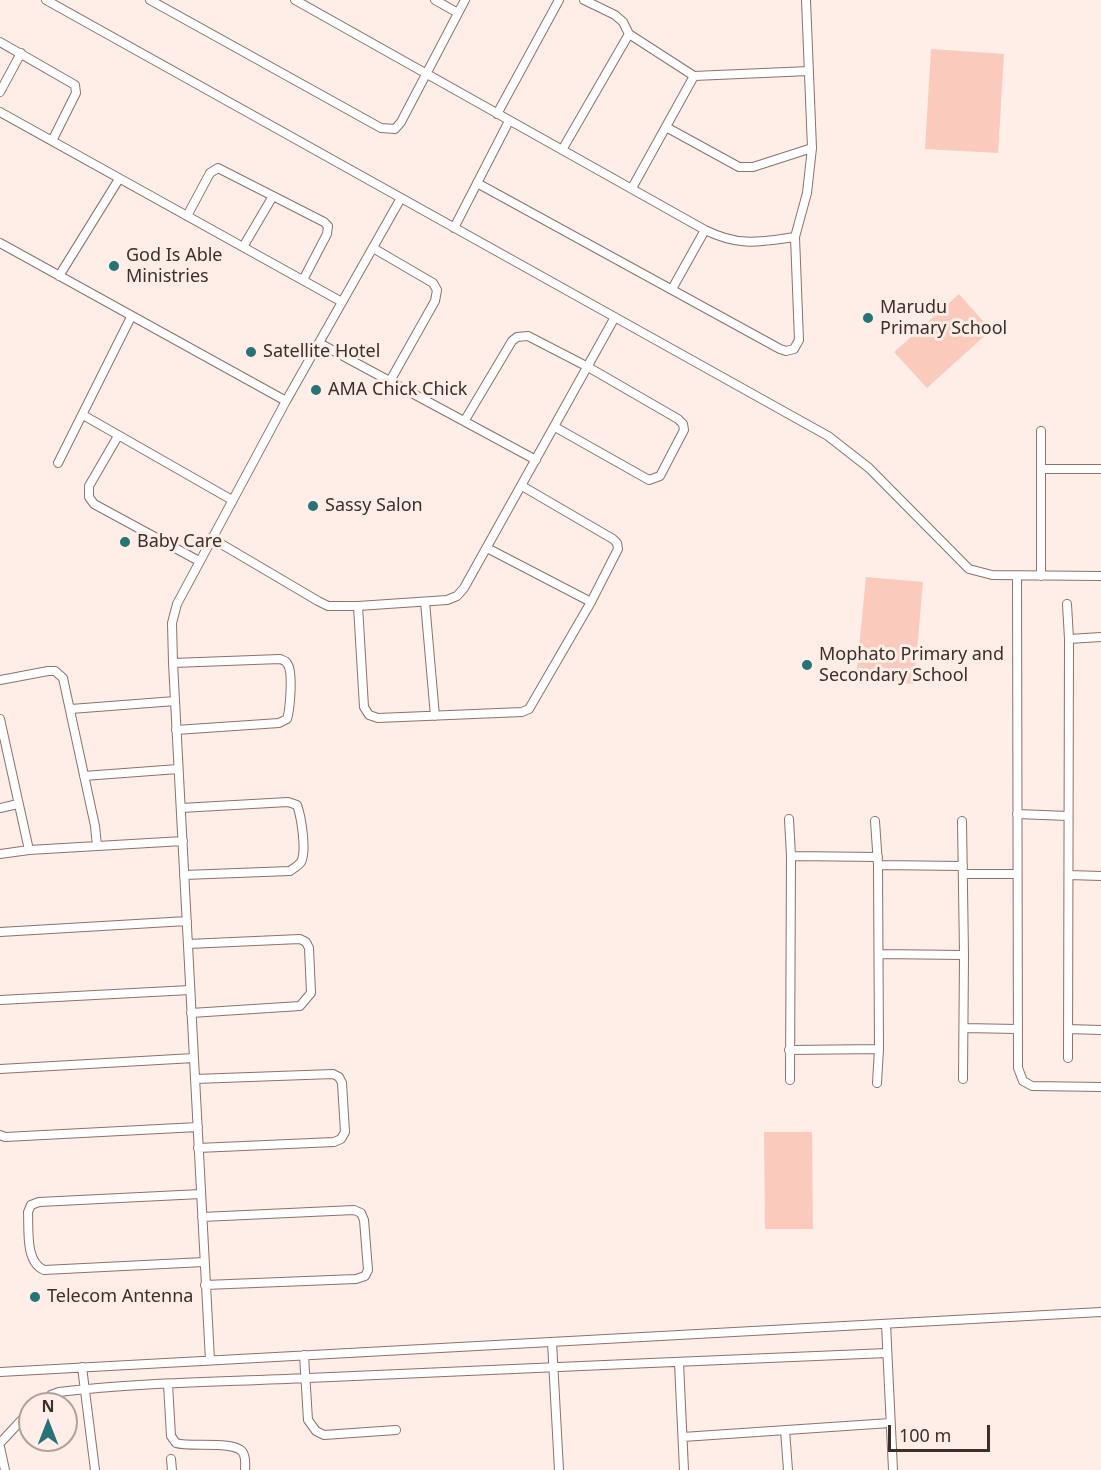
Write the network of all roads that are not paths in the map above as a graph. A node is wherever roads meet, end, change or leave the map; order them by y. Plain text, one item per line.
1 (150, 0) edge
2 (295, 0) edge
3 (435, 0) edge
4 (465, 0) edge
5 (559, 0) edge
6 (584, 0) edge
7 (806, 0) edge
8 (50, 1) edge
9 (458, 13) junction
10 (629, 34) junction
11 (0, 42) edge
12 (21, 53) junction
13 (809, 71) junction
14 (427, 74) junction
15 (694, 76) junction
16 (0, 93) edge
17 (0, 112) edge
18 (497, 114) junction
19 (509, 121) junction
20 (666, 127) junction
21 (51, 141) junction
22 (812, 148) junction
23 (562, 150) junction
24 (118, 179) junction
25 (477, 183) junction
26 (632, 188) junction
27 (273, 196) junction
28 (401, 198) junction
29 (187, 216) junction
30 (454, 228) junction
31 (705, 230) junction
32 (795, 237) junction
33 (0, 243) edge
34 (243, 247) junction
35 (373, 249) junction
36 (59, 276) junction
37 (303, 280) junction
38 (672, 289) junction
39 (342, 302) junction
40 (131, 316) junction
41 (615, 317) junction
42 (319, 343) junction
43 (588, 367) junction
44 (390, 381) junction
45 (286, 401) junction
46 (83, 415) junction
47 (465, 420) junction
48 (555, 428) junction
49 (1041, 431) dead end
50 (118, 436) junction
51 (536, 460) junction
52 (58, 463) dead end
53 (1042, 469) junction
54 (1101, 469) edge
55 (522, 486) junction
56 (232, 500) junction
57 (211, 538) junction
58 (487, 548) junction
59 (199, 561) junction
60 (1017, 576) junction
61 (1041, 576) junction
62 (1101, 576) edge
63 (425, 602) junction
64 (591, 602) junction
65 (1067, 604) dead end
66 (358, 606) junction
67 (1101, 637) edge
68 (1069, 639) junction
69 (172, 663) junction
70 (0, 680) edge
71 (175, 701) junction
72 (71, 709) junction
73 (435, 716) junction
74 (0, 719) edge
75 (176, 730) junction
76 (2, 739) edge
77 (178, 770) junction
78 (84, 776) junction
79 (18, 804) junction
80 (0, 808) edge
81 (181, 808) junction
82 (1017, 814) junction
83 (1068, 816) junction
84 (789, 819) dead end
85 (875, 821) dead end
86 (962, 821) dead end
87 (183, 841) junction
88 (97, 846) junction
89 (29, 850) junction
90 (0, 854) edge
91 (791, 856) junction
92 (878, 861) junction
93 (963, 870) junction
94 (1017, 874) junction
95 (184, 875) junction
96 (1069, 875) junction
97 (1101, 876) edge
98 (187, 921) junction
99 (0, 932) edge
100 (188, 944) junction
101 (879, 954) junction
102 (964, 955) junction
103 (190, 990) junction
104 (0, 1000) edge
105 (191, 1013) junction
106 (964, 1028) junction
107 (1017, 1029) junction
108 (1068, 1029) junction
109 (1101, 1030) edge
110 (879, 1049) junction
111 (789, 1050) junction
112 (194, 1058) junction
113 (1068, 1058) dead end
114 (0, 1069) edge
115 (195, 1079) junction
116 (963, 1079) dead end
117 (790, 1080) dead end
118 (877, 1083) dead end
119 (1101, 1087) edge
120 (198, 1127) junction
121 (0, 1135) edge
122 (198, 1148) junction
123 (201, 1194) junction
124 (202, 1216) junction
125 (204, 1262) junction
126 (206, 1285) junction
127 (1101, 1312) edge
128 (886, 1324) junction
129 (552, 1342) junction
130 (887, 1353) junction
131 (304, 1355) junction
132 (210, 1360) junction
133 (679, 1362) junction
134 (554, 1366) junction
135 (82, 1367) junction
136 (0, 1372) edge
137 (305, 1378) junction
138 (168, 1384) junction
139 (85, 1389) junction
140 (68, 1392) edge
141 (890, 1423) junction
142 (18, 1425) edge
143 (396, 1430) dead end
144 (785, 1430) junction
145 (682, 1437) junction
146 (0, 1445) edge
147 (171, 1459) dead end
148 (895, 1469) edge
149 (5, 1470) edge
150 (95, 1470) edge
151 (172, 1470) edge
152 (245, 1470) edge
153 (559, 1470) edge
154 (684, 1470) edge
155 (788, 1470) edge

1 - 14 street
2 - 14 street
3 - 9 street
4 - 9 street
5 - 18 street
6 - 10 street
7 - 13 street
8 - 28 street
9 - 14 street
10 - 15 street
10 - 23 street
11 - 12 street
12 - 16 street
12 - 21 street
13 - 15 street
13 - 22 street
14 - 18 street
15 - 20 street
17 - 21 street
18 - 19 street
19 - 23 street
19 - 25 street
20 - 22 street
20 - 26 street
21 - 24 street
22 - 32 street
23 - 26 street
24 - 29 street
24 - 36 street
25 - 30 street
25 - 38 street
26 - 31 street
27 - 29 street
27 - 34 street
27 - 37 street
28 - 30 street
28 - 35 street
29 - 34 street
30 - 41 street
31 - 32 street
31 - 38 street
32 - 38 street
33 - 36 street
34 - 37 street
35 - 39 street
35 - 44 street
36 - 40 street
37 - 39 street
39 - 42 street
40 - 45 street
40 - 46 street
41 - 43 street
41 - 60 street
42 - 44 street
42 - 45 street
43 - 47 street
43 - 48 street
43 - 48 street
44 - 47 street
45 - 56 street
46 - 50 street
46 - 52 street
47 - 51 street
48 - 51 street
49 - 53 street
50 - 56 street
50 - 59 street
51 - 55 street
53 - 54 street
53 - 61 street
55 - 58 street
55 - 64 street
56 - 57 street
57 - 59 street
57 - 66 street
58 - 63 street
58 - 64 street
59 - 69 street
60 - 61 street
60 - 82 street
61 - 62 street
63 - 66 street
63 - 73 street
64 - 73 street
65 - 68 street
66 - 73 street
67 - 68 street
68 - 83 street
69 - 71 street
69 - 75 street
70 - 72 street
71 - 72 street
71 - 75 street
72 - 78 street
74 - 76 street
75 - 77 street
76 - 79 street
77 - 78 street
77 - 81 street
78 - 88 street
79 - 80 street
79 - 89 street
81 - 87 street
81 - 95 street
82 - 83 street
82 - 94 street
83 - 96 street
84 - 91 street
85 - 92 street
86 - 93 street
87 - 88 street
87 - 95 street
88 - 89 street
89 - 90 street
91 - 92 street
91 - 111 street
92 - 93 street
92 - 101 street
93 - 94 street
93 - 102 street
94 - 107 street
95 - 98 street
96 - 97 street
96 - 108 street
98 - 99 street
98 - 100 street
100 - 103 street
100 - 105 street
101 - 102 street
101 - 110 street
102 - 106 street
103 - 104 street
103 - 105 street
105 - 112 street
106 - 107 street
106 - 116 street
107 - 119 street
108 - 109 street
108 - 113 street
110 - 111 street
110 - 118 street
111 - 117 street
112 - 114 street
112 - 115 street
115 - 120 street
115 - 122 street
120 - 121 street
120 - 122 street
122 - 123 street
123 - 124 street
123 - 125 street
124 - 125 street
124 - 126 street
125 - 126 street
126 - 132 street
127 - 128 street
128 - 129 street
128 - 130 street
129 - 131 street
129 - 134 street
130 - 133 street
130 - 141 street
131 - 132 street
131 - 137 street
132 - 135 street
133 - 134 street
133 - 145 street
134 - 137 street
134 - 153 street
135 - 136 street
135 - 139 street
137 - 138 street
137 - 143 street
138 - 139 street
138 - 152 street
139 - 140 street
139 - 150 street
141 - 144 street
141 - 148 street
142 - 146 street
144 - 145 street
144 - 155 street
145 - 154 street
146 - 149 street
147 - 151 street

